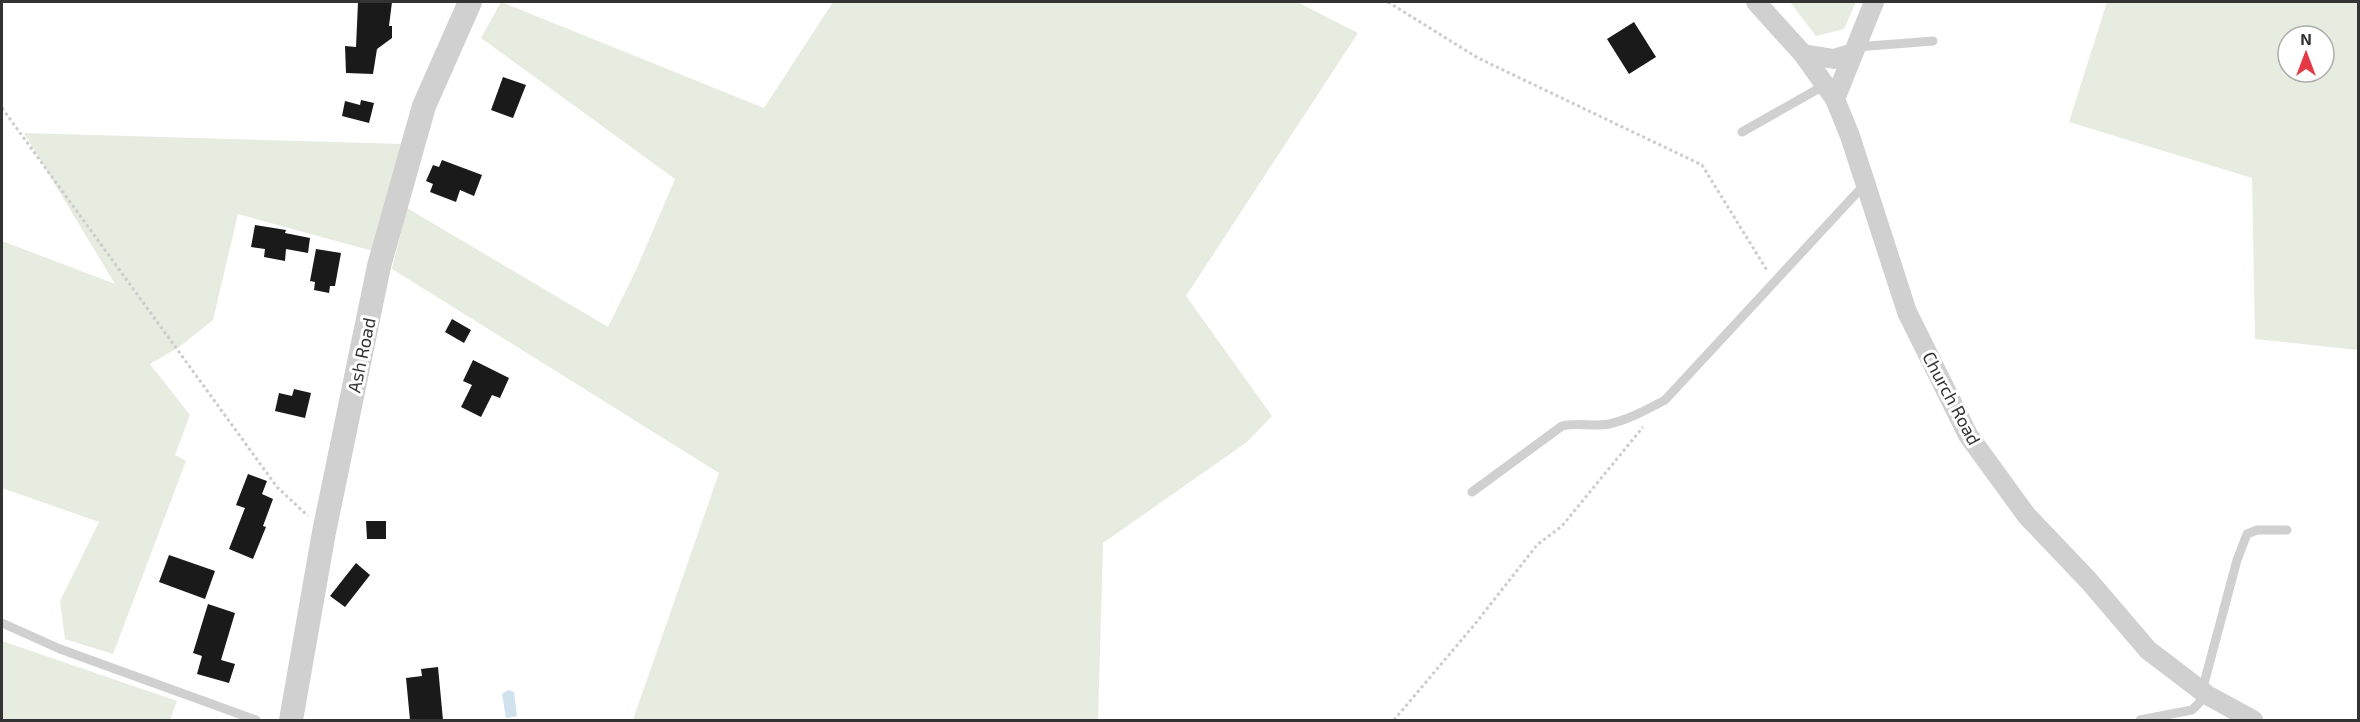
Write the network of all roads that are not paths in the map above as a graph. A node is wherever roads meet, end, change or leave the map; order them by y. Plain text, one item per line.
1 (470, 2) edge
2 (1756, 2) edge
3 (1874, 2) edge
4 (1934, 41) dead end
5 (1855, 50) junction
6 (1803, 54) junction
7 (1830, 92) junction
8 (1742, 132) dead end
9 (1865, 184) junction
10 (1472, 492) dead end
11 (2287, 530) dead end
12 (2, 622) edge
13 (2203, 692) junction
14 (256, 720) edge
15 (291, 720) edge
16 (2140, 720) edge
17 (2253, 720) edge

1 - 15 street, Ash Road
2 - 6 street, Church Road
3 - 5 street
4 - 5 lane
5 - 6 street
5 - 7 street
6 - 7 street, Church Road
7 - 8 lane
7 - 9 street, Church Road
9 - 10 lane
9 - 13 street, Church Road
11 - 13 lane
12 - 14 lane
13 - 16 lane
13 - 17 street, Church Road

